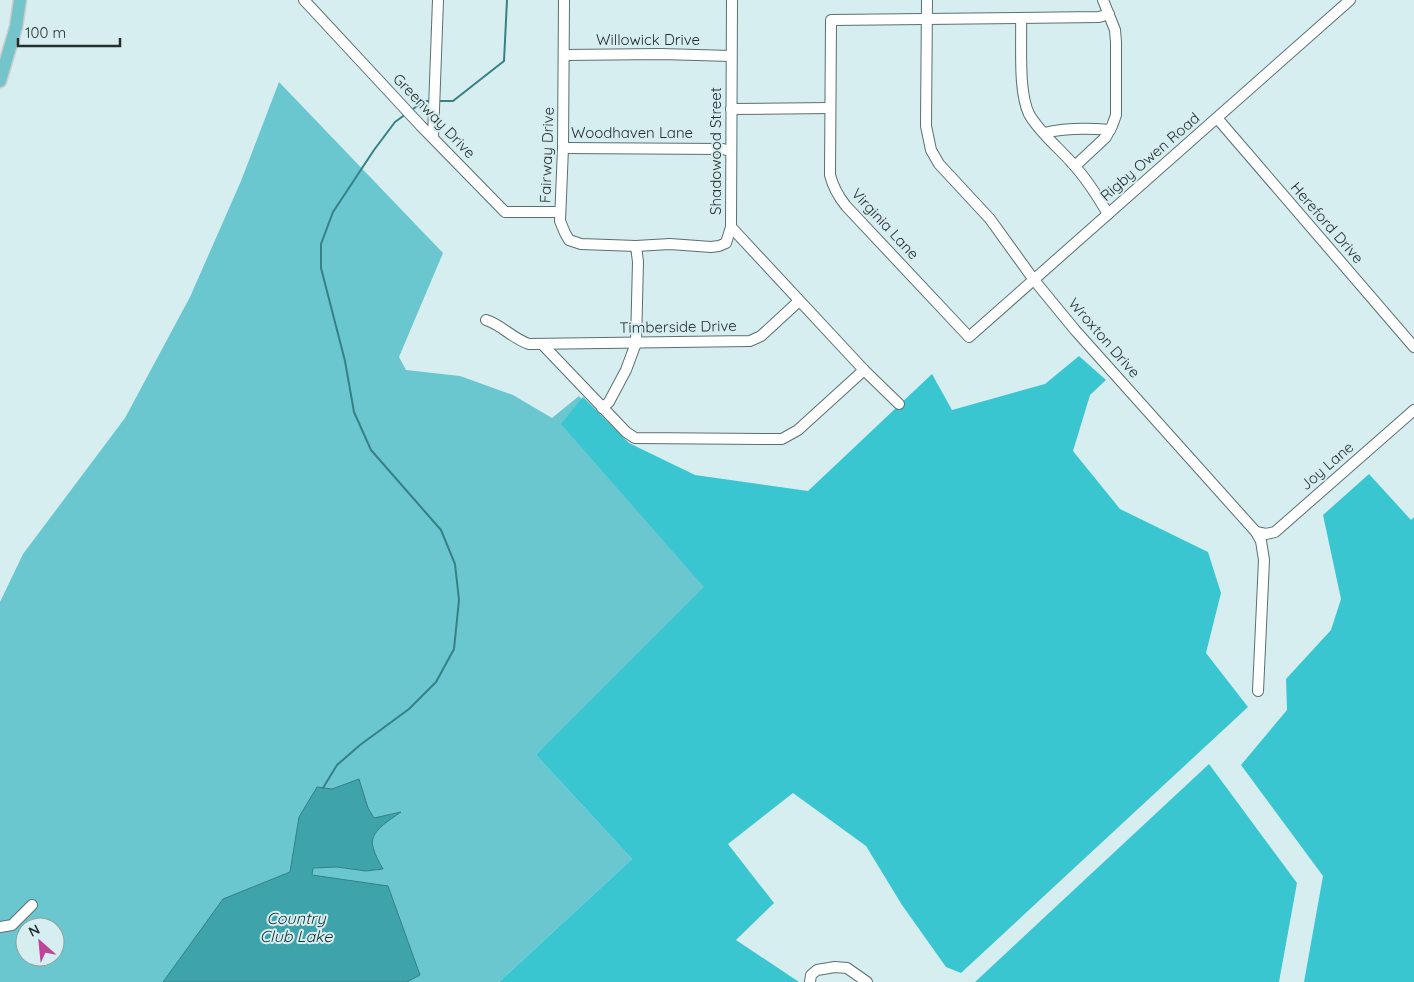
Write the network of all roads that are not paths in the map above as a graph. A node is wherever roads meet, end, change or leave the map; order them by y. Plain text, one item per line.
1 (20, 0) edge
2 (304, 0) edge
3 (438, 0) edge
4 (564, 0) edge
5 (732, 0) edge
6 (927, 0) edge
7 (1103, 0) edge
8 (1350, 0) edge
9 (1109, 14) junction
10 (927, 18) junction
11 (1021, 18) junction
12 (564, 55) junction
13 (731, 56) junction
14 (0, 81) edge
15 (830, 108) junction
16 (731, 109) junction
17 (1217, 118) junction
18 (1110, 130) junction
19 (1044, 133) junction
20 (433, 137) junction
21 (563, 148) junction
22 (730, 151) junction
23 (1075, 166) junction
24 (560, 212) junction
25 (1108, 214) junction
26 (731, 227) junction
27 (636, 246) junction
28 (1034, 280) junction
29 (799, 301) junction
30 (486, 320) dead end
31 (969, 337) joint
32 (636, 343) junction
33 (543, 345) junction
34 (1414, 347) edge
35 (864, 370) junction
36 (899, 404) dead end
37 (602, 408) junction
38 (1414, 410) edge
39 (1256, 532) junction
40 (1258, 691) dead end
41 (32, 905) dead end
42 (0, 927) edge
43 (810, 982) edge
44 (867, 982) edge

1 - 14 main road
2 - 20 street, Greenway Drive
3 - 20 street
4 - 12 street, Fairway Drive
5 - 13 street, Shadowood Street
6 - 10 street, Wroxton Drive
7 - 9 street
8 - 17 street, Rigby Owen Road
9 - 11 street
9 - 18 street
10 - 11 street
10 - 15 street, Virginia Lane
10 - 28 street, Wroxton Drive
11 - 19 street
12 - 13 street, Willowick Drive
12 - 21 street, Fairway Drive
13 - 16 street, Shadowood Street
15 - 16 street
15 - 31 street, Virginia Lane
16 - 22 street, Shadowood Street
17 - 25 street, Rigby Owen Road
17 - 34 street, Hereford Drive
18 - 19 street
18 - 23 street
19 - 23 street
20 - 24 street, Greenway Drive
21 - 22 street, Woodhaven Lane
21 - 24 street, Fairway Drive
22 - 26 street, Shadowood Street
23 - 25 street
24 - 27 street, Fairway Drive
25 - 28 street, Rigby Owen Road
26 - 27 street
26 - 29 street, Shadowood Street
27 - 32 street
28 - 31 street, Rigby Owen Road
28 - 39 street, Wroxton Drive
29 - 32 street, Timberside Drive
29 - 35 street, Shadowood Street
30 - 33 street, Timberside Drive
32 - 33 street, Timberside Drive
32 - 37 street
33 - 37 street
35 - 36 street, Shadowood Street
35 - 37 street
38 - 39 street, Joy Lane
39 - 40 street, Wroxton Drive
41 - 42 street
43 - 44 street

